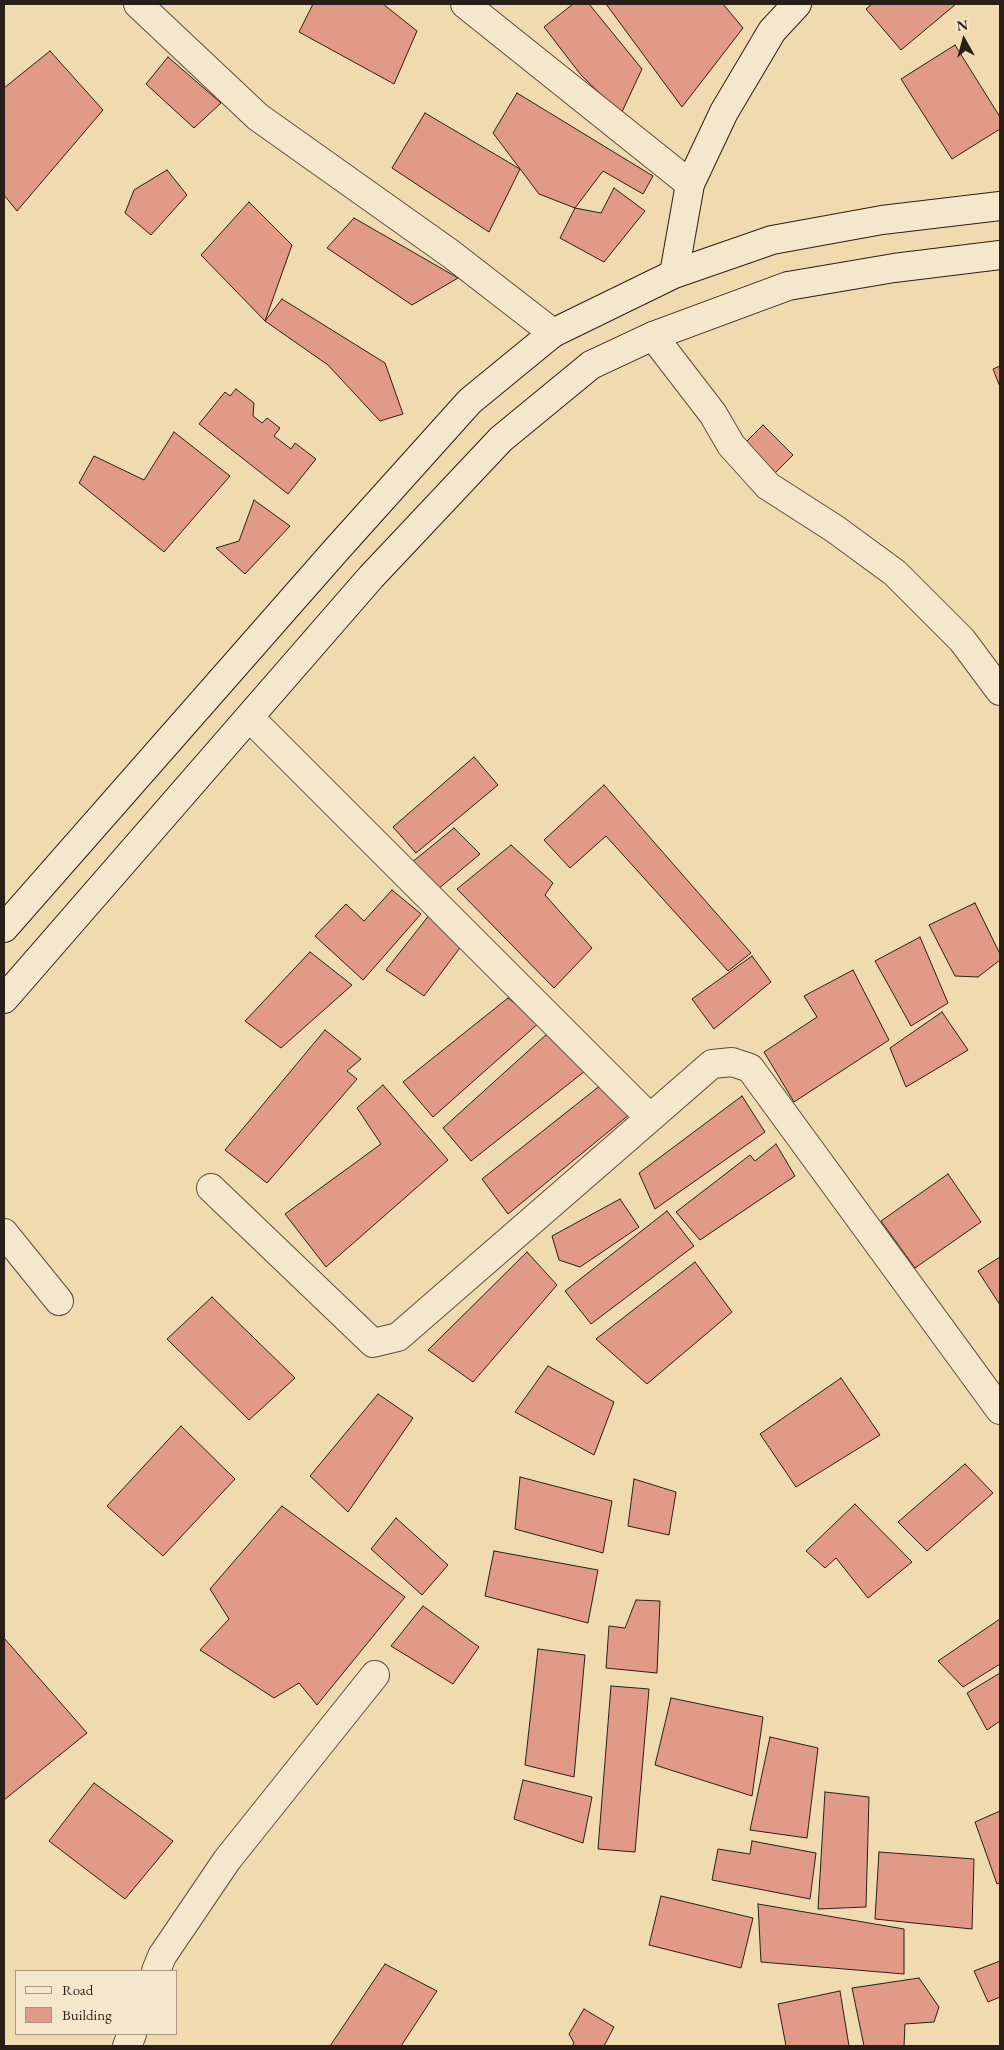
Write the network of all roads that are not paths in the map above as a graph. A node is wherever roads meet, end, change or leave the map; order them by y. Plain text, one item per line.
1 (138, 4) edge
2 (465, 4) edge
3 (797, 4) edge
4 (690, 184) junction
5 (1000, 206) edge
6 (1000, 255) edge
7 (674, 274) junction
8 (553, 333) junction
9 (653, 336) junction
10 (1000, 691) edge
11 (250, 718) junction
12 (4, 928) edge
13 (4, 999) edge
14 (650, 1118) junction
15 (211, 1188) dead end
16 (4, 1233) edge
17 (59, 1301) dead end
18 (1000, 1410) edge
19 (375, 1674) dead end
20 (156, 1970) edge

1 - 8 street
2 - 4 street
3 - 4 street
4 - 7 street
5 - 7 street
6 - 9 street
7 - 8 street
8 - 12 street
9 - 10 street
9 - 11 street
11 - 13 street
11 - 14 street
14 - 15 street
14 - 18 street
16 - 17 street
19 - 20 street

